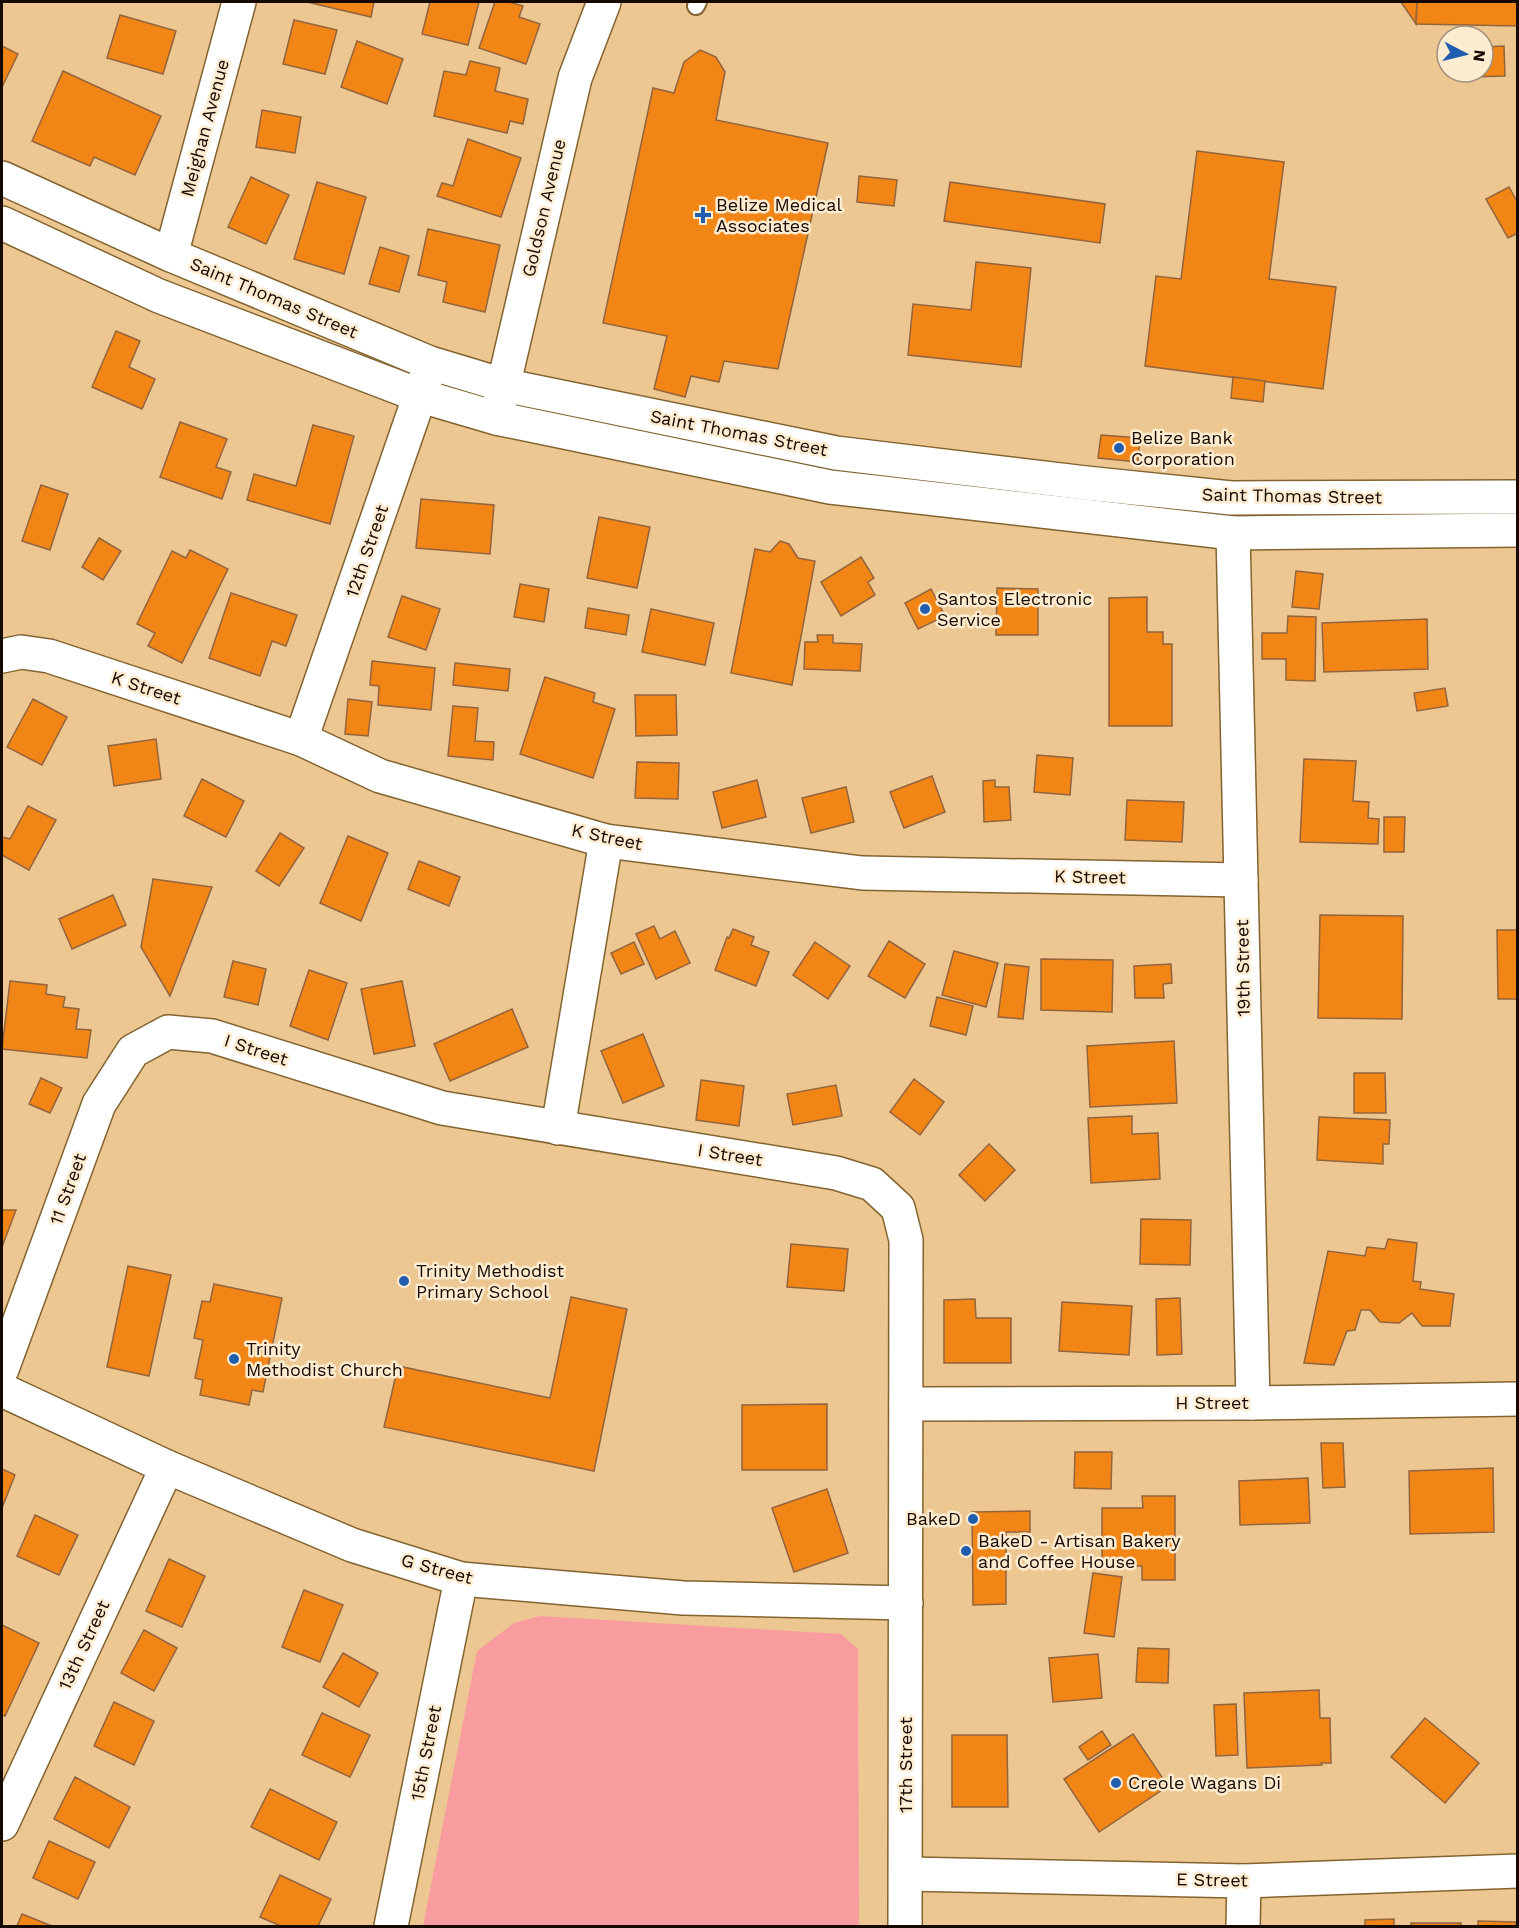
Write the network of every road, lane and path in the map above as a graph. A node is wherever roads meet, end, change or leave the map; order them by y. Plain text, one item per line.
1 (239, 2) edge
2 (604, 2) edge
3 (2, 178) edge
4 (2, 223) edge
5 (171, 255) junction
6 (430, 363) junction
7 (503, 385) junction
8 (421, 396) junction
9 (496, 418) junction
10 (1086, 483) junction
11 (1518, 497) edge
12 (1083, 516) junction
13 (1518, 530) edge
14 (1233, 533) junction
15 (2, 656) edge
16 (302, 739) junction
17 (606, 841) junction
18 (1241, 880) junction
19 (168, 1032) joint
20 (558, 1128) junction
21 (2, 1370) edge
22 (2, 1390) edge
23 (1518, 1399) edge
24 (1253, 1403) junction
25 (906, 1404) junction
26 (167, 1467) junction
27 (461, 1579) junction
28 (906, 1603) junction
29 (12, 1770) edge
30 (2, 1824) edge
31 (1518, 1871) edge
32 (906, 1874) junction
33 (1244, 1881) junction
34 (391, 1926) edge
35 (905, 1926) edge
36 (1243, 1926) edge

1 - 5 street, Meighan Avenue
2 - 7 street, Goldson Avenue
3 - 5 street, Saint Thomas Street
4 - 8 street, Saint Thomas Street
5 - 6 street, Saint Thomas Street
6 - 7 street, Saint Thomas Street
6 - 8 street, 12th Street
7 - 9 street, Goldson Avenue
7 - 10 street, Saint Thomas Street
8 - 9 street, Saint Thomas Street
8 - 16 street, 12th Street
9 - 12 street, Saint Thomas Street
10 - 11 street, Saint Thomas Street
10 - 12 street
12 - 14 street, Saint Thomas Street
13 - 14 street, Saint Thomas Street
14 - 18 street, 19th Street
15 - 16 street, K Street
16 - 17 street, K Street
17 - 18 street, K Street
17 - 20 street
18 - 24 street, 19th Street
19 - 20 street, I Street
19 - 21 street, 11 Street
20 - 25 street, I Street
22 - 26 street, G Street
23 - 24 street, H Street
24 - 25 street, H Street
25 - 28 street, I Street
26 - 27 street, G Street
26 - 29 street, 13th Street
27 - 28 street, G Street
27 - 34 street, 15th Street
28 - 32 street, 17th Street
29 - 30 street, 13th Street
31 - 33 street, E Street
32 - 33 street, E Street
32 - 35 street, 17th Street
33 - 36 street

